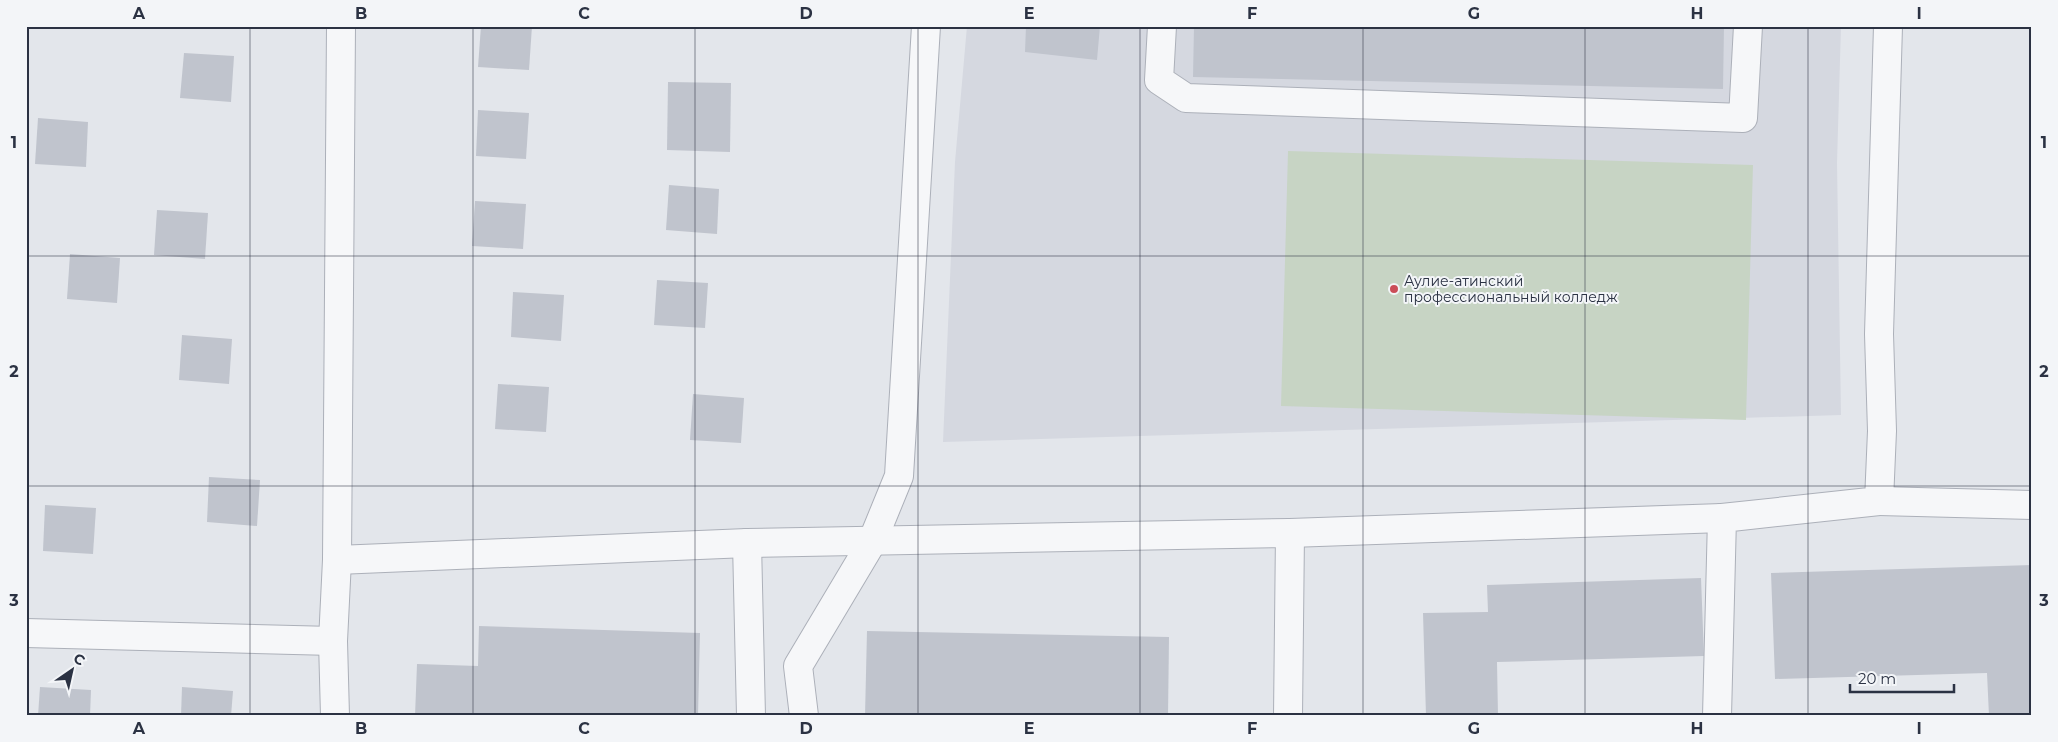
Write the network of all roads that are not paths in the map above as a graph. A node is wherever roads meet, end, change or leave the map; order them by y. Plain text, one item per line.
1 (341, 26) edge
2 (926, 26) edge
3 (1162, 26) edge
4 (1748, 26) edge
5 (1888, 26) edge
6 (1879, 501) junction
7 (2032, 506) edge
8 (1722, 518) junction
9 (1290, 533) junction
10 (872, 542) junction
11 (747, 543) junction
12 (337, 560) junction
13 (26, 633) edge
14 (333, 641) junction
15 (334, 716) edge
16 (751, 716) edge
17 (804, 716) edge
18 (1288, 716) edge
19 (1717, 716) edge

1 - 12 street
2 - 10 street
3 - 4 street
5 - 6 street
6 - 7 street
6 - 8 street
8 - 9 street
8 - 19 street
9 - 10 street
9 - 18 street
10 - 11 street
10 - 17 street
11 - 12 street
11 - 16 street
12 - 14 street
13 - 14 street
14 - 15 street

